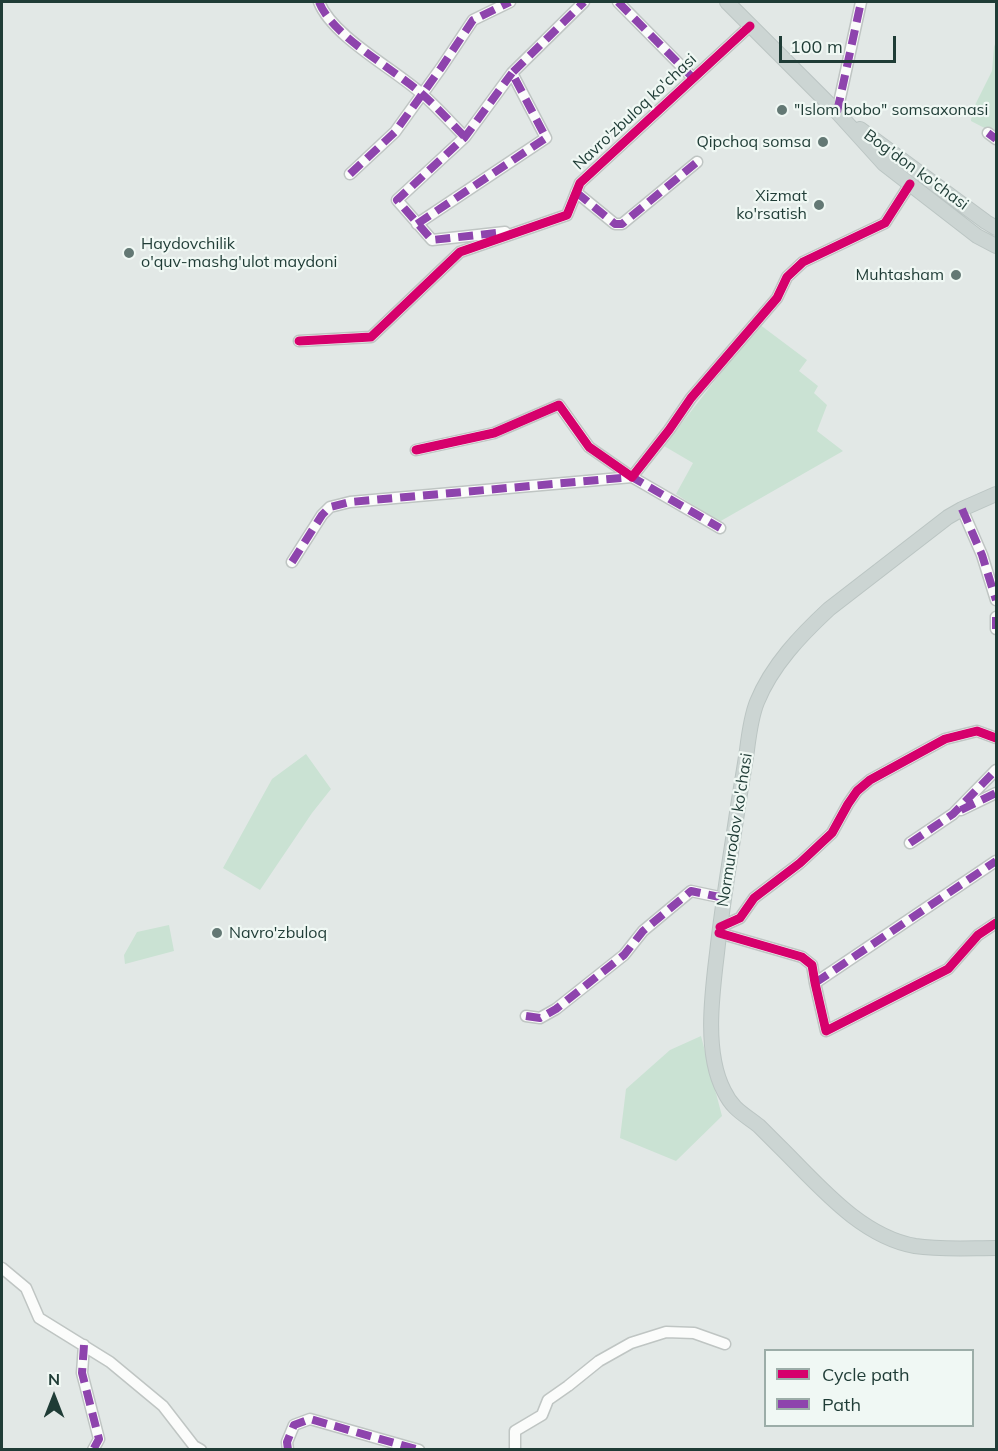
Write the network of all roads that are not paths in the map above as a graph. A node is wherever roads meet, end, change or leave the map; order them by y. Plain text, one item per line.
1 (319, 2) edge
2 (510, 2) edge
3 (584, 2) edge
4 (618, 2) edge
5 (727, 2) edge
6 (861, 2) edge
7 (750, 26) junction
8 (512, 73) junction
9 (693, 78) junction
10 (422, 93) junction
11 (837, 112) junction
12 (465, 137) junction
13 (697, 162) dead end
14 (350, 174) dead end
15 (909, 184) junction
16 (576, 192) junction
17 (417, 224) junction
18 (991, 225) edge
19 (525, 229) junction
20 (977, 236) junction
21 (996, 246) edge
22 (299, 341) dead end
23 (416, 450) dead end
24 (632, 477) junction
25 (996, 494) edge
26 (962, 509) junction
27 (720, 528) dead end
28 (292, 562) dead end
29 (996, 600) edge
30 (996, 617) edge
31 (996, 630) edge
32 (996, 738) edge
33 (996, 770) edge
34 (996, 793) edge
35 (953, 814) junction
36 (910, 843) dead end
37 (996, 861) edge
38 (724, 898) junction
39 (996, 923) edge
40 (719, 930) junction
41 (815, 983) junction
42 (526, 1016) dead end
43 (996, 1248) edge
44 (2, 1268) edge
45 (725, 1344) dead end
46 (84, 1346) junction
47 (93, 1449) edge
48 (201, 1449) edge
49 (288, 1449) edge
50 (419, 1449) edge
51 (515, 1449) edge

1 - 10 street
2 - 10 street
3 - 8 street, Navro'zbuloq ko'chasi
4 - 9 street, Navro'zbuloq ko'chasi
5 - 7 main road, Bog'don ko'chasi
6 - 11 street
7 - 9 street, Navro'zbuloq ko'chasi
7 - 11 main road, Bog'don ko'chasi
8 - 12 street, Navro'zbuloq ko'chasi
8 - 17 street
9 - 16 street, Navro'zbuloq ko'chasi
10 - 12 street
10 - 14 street
11 - 15 main road, Bog'don ko'chasi
11 - 18 main road, Bog'don ko'chasi
12 - 17 street, Navro'zbuloq ko'chasi
13 - 16 street
15 - 20 main road, Bog'don ko'chasi
15 - 24 street
16 - 19 street, Navro'zbuloq ko'chasi
17 - 19 street, Navro'zbuloq ko'chasi
18 - 20 main road
19 - 22 street, Navro'zbuloq ko'chasi
20 - 21 main road, Bog'don ko'chasi
23 - 24 street
24 - 27 street
24 - 28 street
25 - 26 main road, Normurodov ko'chasi
26 - 29 street
26 - 38 main road, Normurodov ko'chasi
30 - 31 street
32 - 40 street
33 - 35 street
34 - 35 street
35 - 36 street
37 - 41 street
38 - 40 main road, Normurodov ko'chasi
38 - 42 street
39 - 41 street
40 - 41 street
40 - 43 main road, Normurodov ko'chasi
44 - 46 street
45 - 51 street
46 - 47 street
46 - 48 street
49 - 50 street

